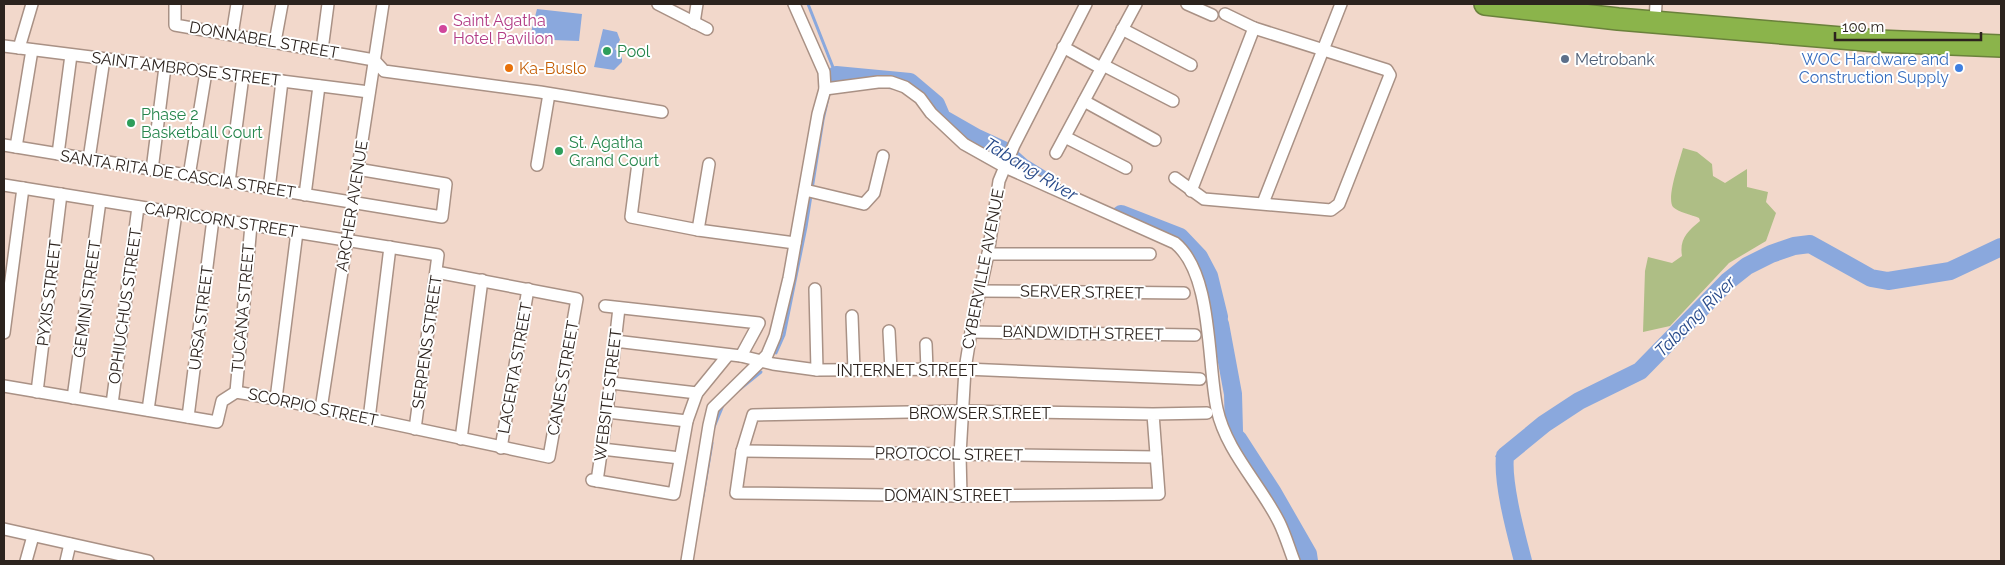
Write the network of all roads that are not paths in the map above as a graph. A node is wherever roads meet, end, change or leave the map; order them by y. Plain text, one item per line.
1 (32, 4) edge
2 (175, 4) edge
3 (237, 4) edge
4 (282, 4) edge
5 (328, 4) edge
6 (383, 4) edge
7 (658, 4) edge
8 (697, 4) edge
9 (794, 4) edge
10 (1086, 4) edge
11 (1136, 4) edge
12 (1187, 4) edge
13 (1341, 4) edge
14 (1485, 4) edge
15 (1557, 8) edge
16 (1655, 12) edge
17 (1225, 14) dead end
18 (1212, 15) dead end
19 (694, 23) junction
20 (1254, 28) junction
21 (707, 29) dead end
22 (1122, 29) junction
23 (232, 35) junction
24 (275, 42) junction
25 (4, 46) edge
26 (2001, 46) edge
27 (19, 48) junction
28 (1063, 48) junction
29 (1323, 49) junction
30 (32, 50) junction
31 (322, 50) junction
32 (71, 55) junction
33 (104, 59) junction
34 (374, 60) junction
35 (1190, 65) dead end
36 (165, 66) junction
37 (1102, 67) junction
38 (206, 72) junction
39 (243, 76) junction
40 (282, 81) junction
41 (319, 86) junction
42 (825, 89) junction
43 (369, 92) junction
44 (549, 94) junction
45 (1084, 101) junction
46 (1173, 101) dead end
47 (662, 112) dead end
48 (1065, 137) junction
49 (1155, 140) dead end
50 (4, 145) edge
51 (16, 147) junction
52 (58, 154) junction
53 (1056, 154) dead end
54 (883, 156) dead end
55 (89, 159) junction
56 (638, 163) dead end
57 (709, 164) dead end
58 (537, 165) dead end
59 (1006, 165) junction
60 (1126, 168) dead end
61 (357, 169) junction
62 (152, 170) junction
63 (189, 176) junction
64 (1175, 178) dead end
65 (229, 182) junction
66 (4, 185) edge
67 (23, 188) junction
68 (269, 189) junction
69 (1191, 190) junction
70 (809, 191) junction
71 (62, 194) junction
72 (305, 195) junction
73 (100, 201) junction
74 (352, 203) junction
75 (1263, 203) junction
76 (138, 207) junction
77 (176, 213) junction
78 (213, 219) junction
79 (251, 225) junction
80 (698, 230) junction
81 (297, 232) junction
82 (346, 240) junction
83 (796, 243) junction
84 (390, 247) junction
85 (988, 254) junction
86 (1150, 254) dead end
87 (438, 255) joint
88 (436, 272) junction
89 (482, 280) junction
90 (528, 289) junction
91 (815, 289) dead end
92 (980, 291) junction
93 (1184, 293) dead end
94 (605, 306) dead end
95 (618, 308) junction
96 (852, 316) dead end
97 (889, 331) dead end
98 (971, 332) junction
99 (4, 333) edge
100 (1195, 335) dead end
101 (615, 341) junction
102 (926, 344) dead end
103 (728, 355) junction
104 (742, 356) junction
105 (760, 361) junction
106 (965, 369) junction
107 (817, 370) junction
108 (854, 370) junction
109 (891, 370) junction
110 (927, 370) junction
111 (1200, 379) dead end
112 (610, 383) junction
113 (4, 386) edge
114 (37, 392) junction
115 (236, 392) junction
116 (697, 393) junction
117 (74, 398) junction
118 (276, 399) junction
119 (112, 404) junction
120 (320, 409) junction
121 (148, 410) junction
122 (962, 411) junction
123 (608, 412) junction
124 (1207, 413) dead end
125 (1153, 414) junction
126 (188, 417) junction
127 (369, 419) junction
128 (686, 421) junction
129 (415, 429) junction
130 (461, 439) junction
131 (501, 448) junction
132 (602, 449) junction
133 (742, 451) junction
134 (960, 455) junction
135 (550, 457) joint
136 (1156, 457) junction
137 (680, 458) junction
138 (961, 496) junction
139 (4, 529) edge
140 (33, 536) junction
141 (70, 544) junction
142 (108, 557) edge
143 (26, 561) edge
144 (66, 561) edge
145 (147, 561) edge
146 (687, 561) edge
147 (1294, 561) edge

1 - 27 street
2 - 23 street, DONNABEL STREET
3 - 23 street
4 - 24 street
5 - 31 street
6 - 34 street, ARCHER AVENUE
7 - 19 street
8 - 19 street
9 - 42 street
10 - 28 street, CYBERVILLE AVENUE
11 - 22 street
12 - 18 street
13 - 29 street
14 - 15 highway
15 - 16 highway
16 - 26 highway
17 - 20 street
19 - 21 street
20 - 29 street
20 - 69 street
22 - 35 street
22 - 37 street
23 - 24 street, DONNABEL STREET
24 - 31 street, DONNABEL STREET
25 - 27 street, SAINT AMBROSE STREET
27 - 30 street, SAINT AMBROSE STREET
28 - 37 street
28 - 59 street, CYBERVILLE AVENUE
29 - 75 street
29 - 75 street
30 - 32 street, SAINT AMBROSE STREET
30 - 51 street
31 - 34 street, DONNABEL STREET
32 - 33 street, SAINT AMBROSE STREET
32 - 52 street
33 - 36 street, SAINT AMBROSE STREET
33 - 55 street
34 - 43 street, ARCHER AVENUE
34 - 44 street
36 - 38 street, SAINT AMBROSE STREET
36 - 62 street
37 - 45 street
37 - 46 street
38 - 39 street, SAINT AMBROSE STREET
38 - 63 street
39 - 40 street, SAINT AMBROSE STREET
39 - 65 street
40 - 41 street, SAINT AMBROSE STREET
40 - 68 street
41 - 43 street, SAINT AMBROSE STREET
41 - 72 street
42 - 59 street
42 - 70 street
43 - 61 street, ARCHER AVENUE
44 - 47 street
44 - 58 street
45 - 48 street
45 - 49 street
48 - 53 street
48 - 60 street
50 - 51 street, SANTA RITA DE CASCIA STREET
51 - 52 street, SANTA RITA DE CASCIA STREET
52 - 55 street, SANTA RITA DE CASCIA STREET
54 - 70 street
55 - 62 street, SANTA RITA DE CASCIA STREET
56 - 80 street
57 - 80 street
59 - 85 street, CYBERVILLE AVENUE
59 - 147 street
61 - 74 street, ARCHER AVENUE
61 - 74 street, SANTA RITA DE CASCIA STREET
62 - 63 street, SANTA RITA DE CASCIA STREET
63 - 65 street, SANTA RITA DE CASCIA STREET
64 - 69 street
65 - 68 street, SANTA RITA DE CASCIA STREET
66 - 67 street, CAPRICORN STREET
67 - 71 street, CAPRICORN STREET
67 - 99 street
68 - 72 street, SANTA RITA DE CASCIA STREET
69 - 75 street
70 - 83 street
71 - 73 street, CAPRICORN STREET
71 - 114 street, PYXIS STREET
72 - 74 street, SANTA RITA DE CASCIA STREET
73 - 76 street, CAPRICORN STREET
73 - 117 street, GEMINI STREET
74 - 82 street, ARCHER AVENUE
76 - 77 street, CAPRICORN STREET
76 - 119 street, OPHIUCHUS STREET
77 - 78 street, CAPRICORN STREET
77 - 121 street
78 - 79 street, CAPRICORN STREET
78 - 126 street, URSA STREET
79 - 81 street, CAPRICORN STREET
79 - 115 street, TUCANA STREET
80 - 83 street
81 - 82 street, CAPRICORN STREET
81 - 118 street
82 - 84 street, CAPRICORN STREET
82 - 120 street, ARCHER AVENUE
83 - 105 street
84 - 87 street, CAPRICORN STREET
84 - 127 street
85 - 86 street
85 - 92 street, CYBERVILLE AVENUE
87 - 88 street, SERPENS STREET
88 - 89 street
88 - 129 street, SERPENS STREET
89 - 90 street
89 - 130 street
90 - 131 street, LACERTA STREET
90 - 135 street, CANES STREET
91 - 107 street
92 - 93 street, SERVER STREET
92 - 98 street, CYBERVILLE AVENUE
94 - 95 street
95 - 101 street, WEBSITE STREET
95 - 104 street
96 - 108 street
97 - 109 street
98 - 100 street, BANDWIDTH STREET
98 - 106 street, CYBERVILLE AVENUE
101 - 103 street, INTERNET STREET
101 - 112 street, WEBSITE STREET
102 - 110 street
103 - 104 street, INTERNET STREET
103 - 116 street
104 - 105 street, INTERNET STREET
105 - 107 street, INTERNET STREET
105 - 146 street
106 - 110 street, INTERNET STREET
106 - 111 street, INTERNET STREET
106 - 122 street, CYBERVILLE AVENUE
107 - 108 street, INTERNET STREET
108 - 109 street, INTERNET STREET
109 - 110 street, INTERNET STREET
112 - 116 street
112 - 123 street, WEBSITE STREET
113 - 114 street, SCORPIO STREET
114 - 117 street, SCORPIO STREET
115 - 118 street, SCORPIO STREET
115 - 126 street, SCORPIO STREET
116 - 128 street
117 - 119 street, SCORPIO STREET
118 - 120 street, SCORPIO STREET
119 - 121 street, SCORPIO STREET
120 - 127 street, SCORPIO STREET
121 - 126 street, SCORPIO STREET
122 - 125 street, BROWSER STREET
122 - 133 street, BROWSER STREET
122 - 134 street, CYBERVILLE AVENUE
123 - 128 street
123 - 132 street, WEBSITE STREET
124 - 125 street, BROWSER STREET
125 - 136 street
127 - 129 street, SCORPIO STREET
128 - 137 street
129 - 130 street, SCORPIO STREET
130 - 131 street, SCORPIO STREET
131 - 135 street, SCORPIO STREET
132 - 137 street
132 - 137 street, WEBSITE STREET
133 - 134 street, PROTOCOL STREET
133 - 138 street, DOMAIN STREET
134 - 136 street, PROTOCOL STREET
134 - 138 street, CYBERVILLE AVENUE
136 - 138 street, DOMAIN STREET
139 - 140 street
140 - 141 street
140 - 143 street
141 - 142 street
141 - 144 street
142 - 145 street

